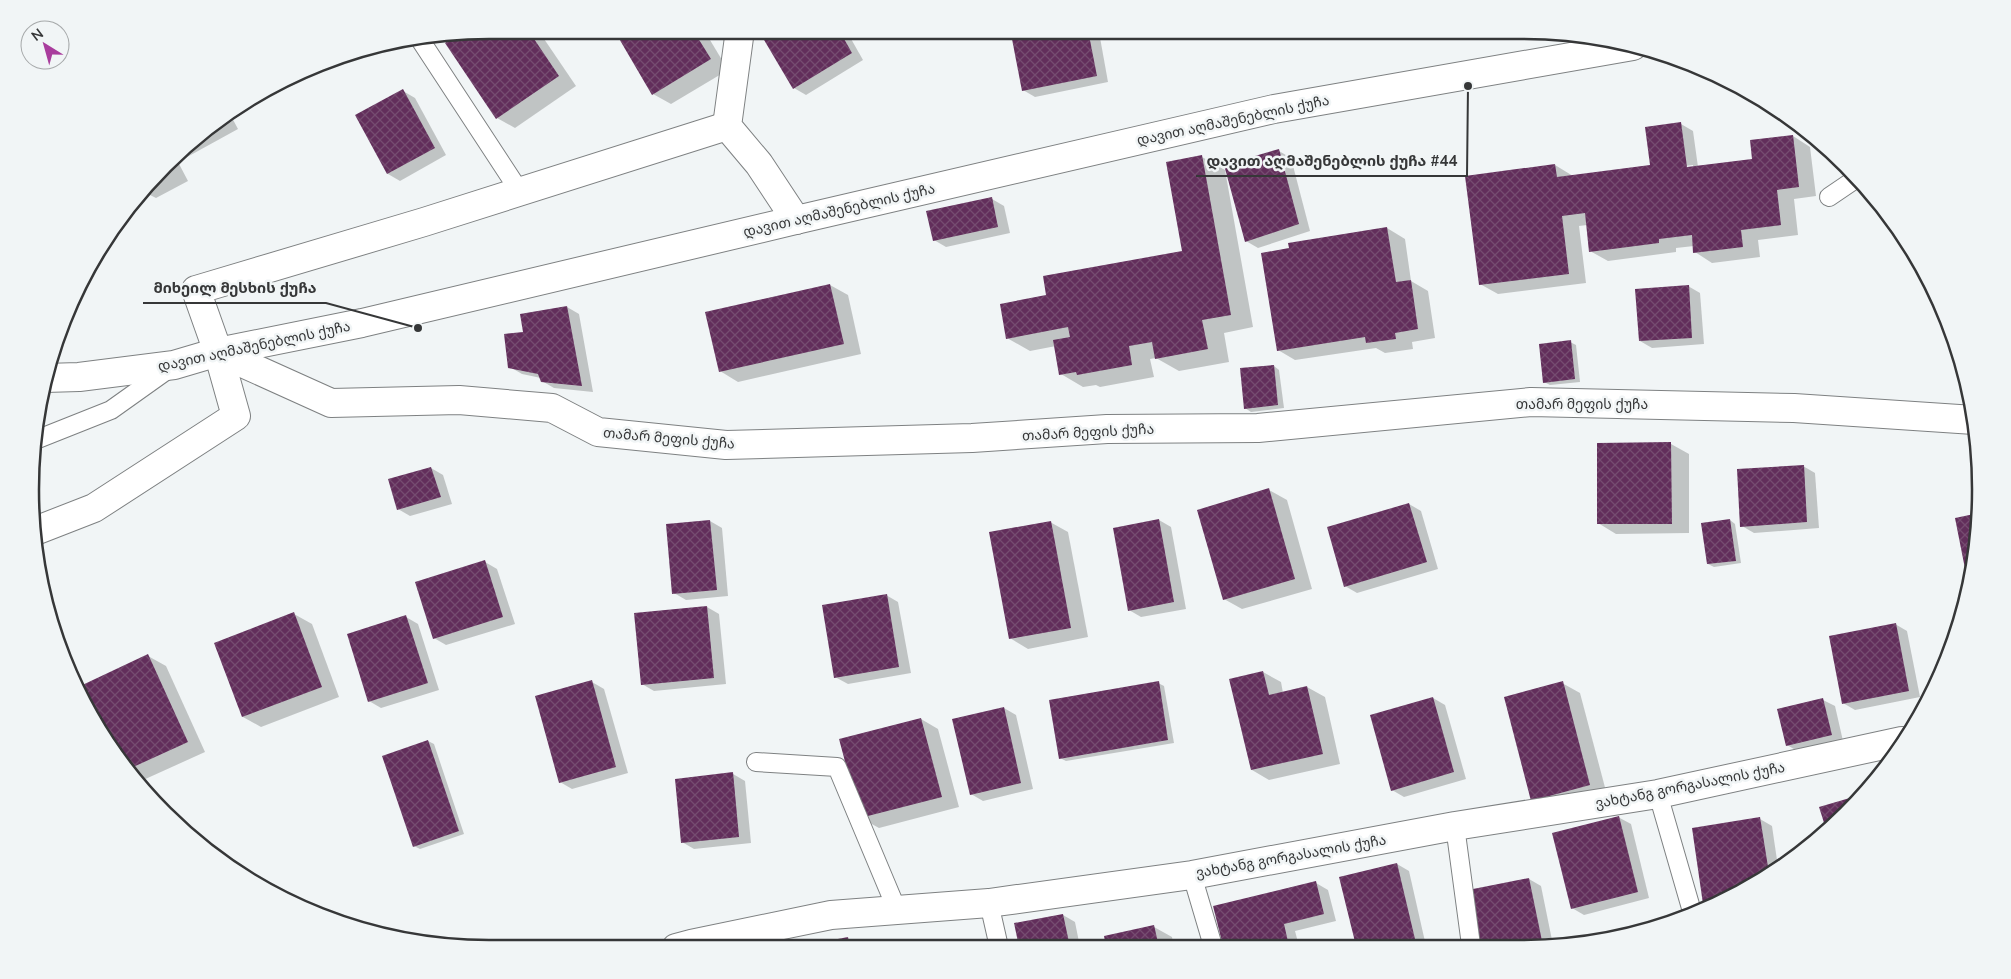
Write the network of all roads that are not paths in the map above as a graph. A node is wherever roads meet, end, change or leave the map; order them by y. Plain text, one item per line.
1 (739, 39) edge
2 (423, 44) edge
3 (1617, 49) edge
4 (727, 126) junction
5 (1851, 182) edge
6 (520, 192) junction
7 (1829, 197) dead end
8 (796, 220) junction
9 (218, 352) junction
10 (174, 365) junction
11 (53, 378) edge
12 (1966, 419) edge
13 (42, 437) edge
14 (41, 529) edge
15 (1894, 743) edge
16 (756, 762) dead end
17 (1658, 794) junction
18 (1455, 826) junction
19 (1192, 875) junction
20 (989, 903) junction
21 (1691, 907) edge
22 (897, 910) junction
23 (710, 940) edge
24 (997, 940) edge
25 (1211, 940) edge
26 (1470, 940) edge

1 - 4 street
2 - 6 lane
3 - 8 street, დავით აღმაშენებლის ქუჩა
4 - 6 street
4 - 8 street
5 - 7 lane
6 - 9 street
8 - 9 street, დავით აღმაშენებლის ქუჩა
9 - 10 street, დავით აღმაშენებლის ქუჩა
9 - 12 street, თამარ მეფის ქუჩა
9 - 14 street
10 - 11 street, დავით აღმაშენებლის ქუჩა
10 - 13 lane
15 - 17 street, ვახტანგ გორგასალის ქუჩა
16 - 22 lane
17 - 18 street, ვახტანგ გორგასალის ქუჩა
17 - 21 lane
18 - 19 street, ვახტანგ გორგასალის ქუჩა
18 - 26 lane
19 - 20 street, ვახტანგ გორგასალის ქუჩა
19 - 25 lane
20 - 22 street, ვახტანგ გორგასალის ქუჩა
20 - 24 lane
22 - 23 street, ვახტანგ გორგასალის ქუჩა

